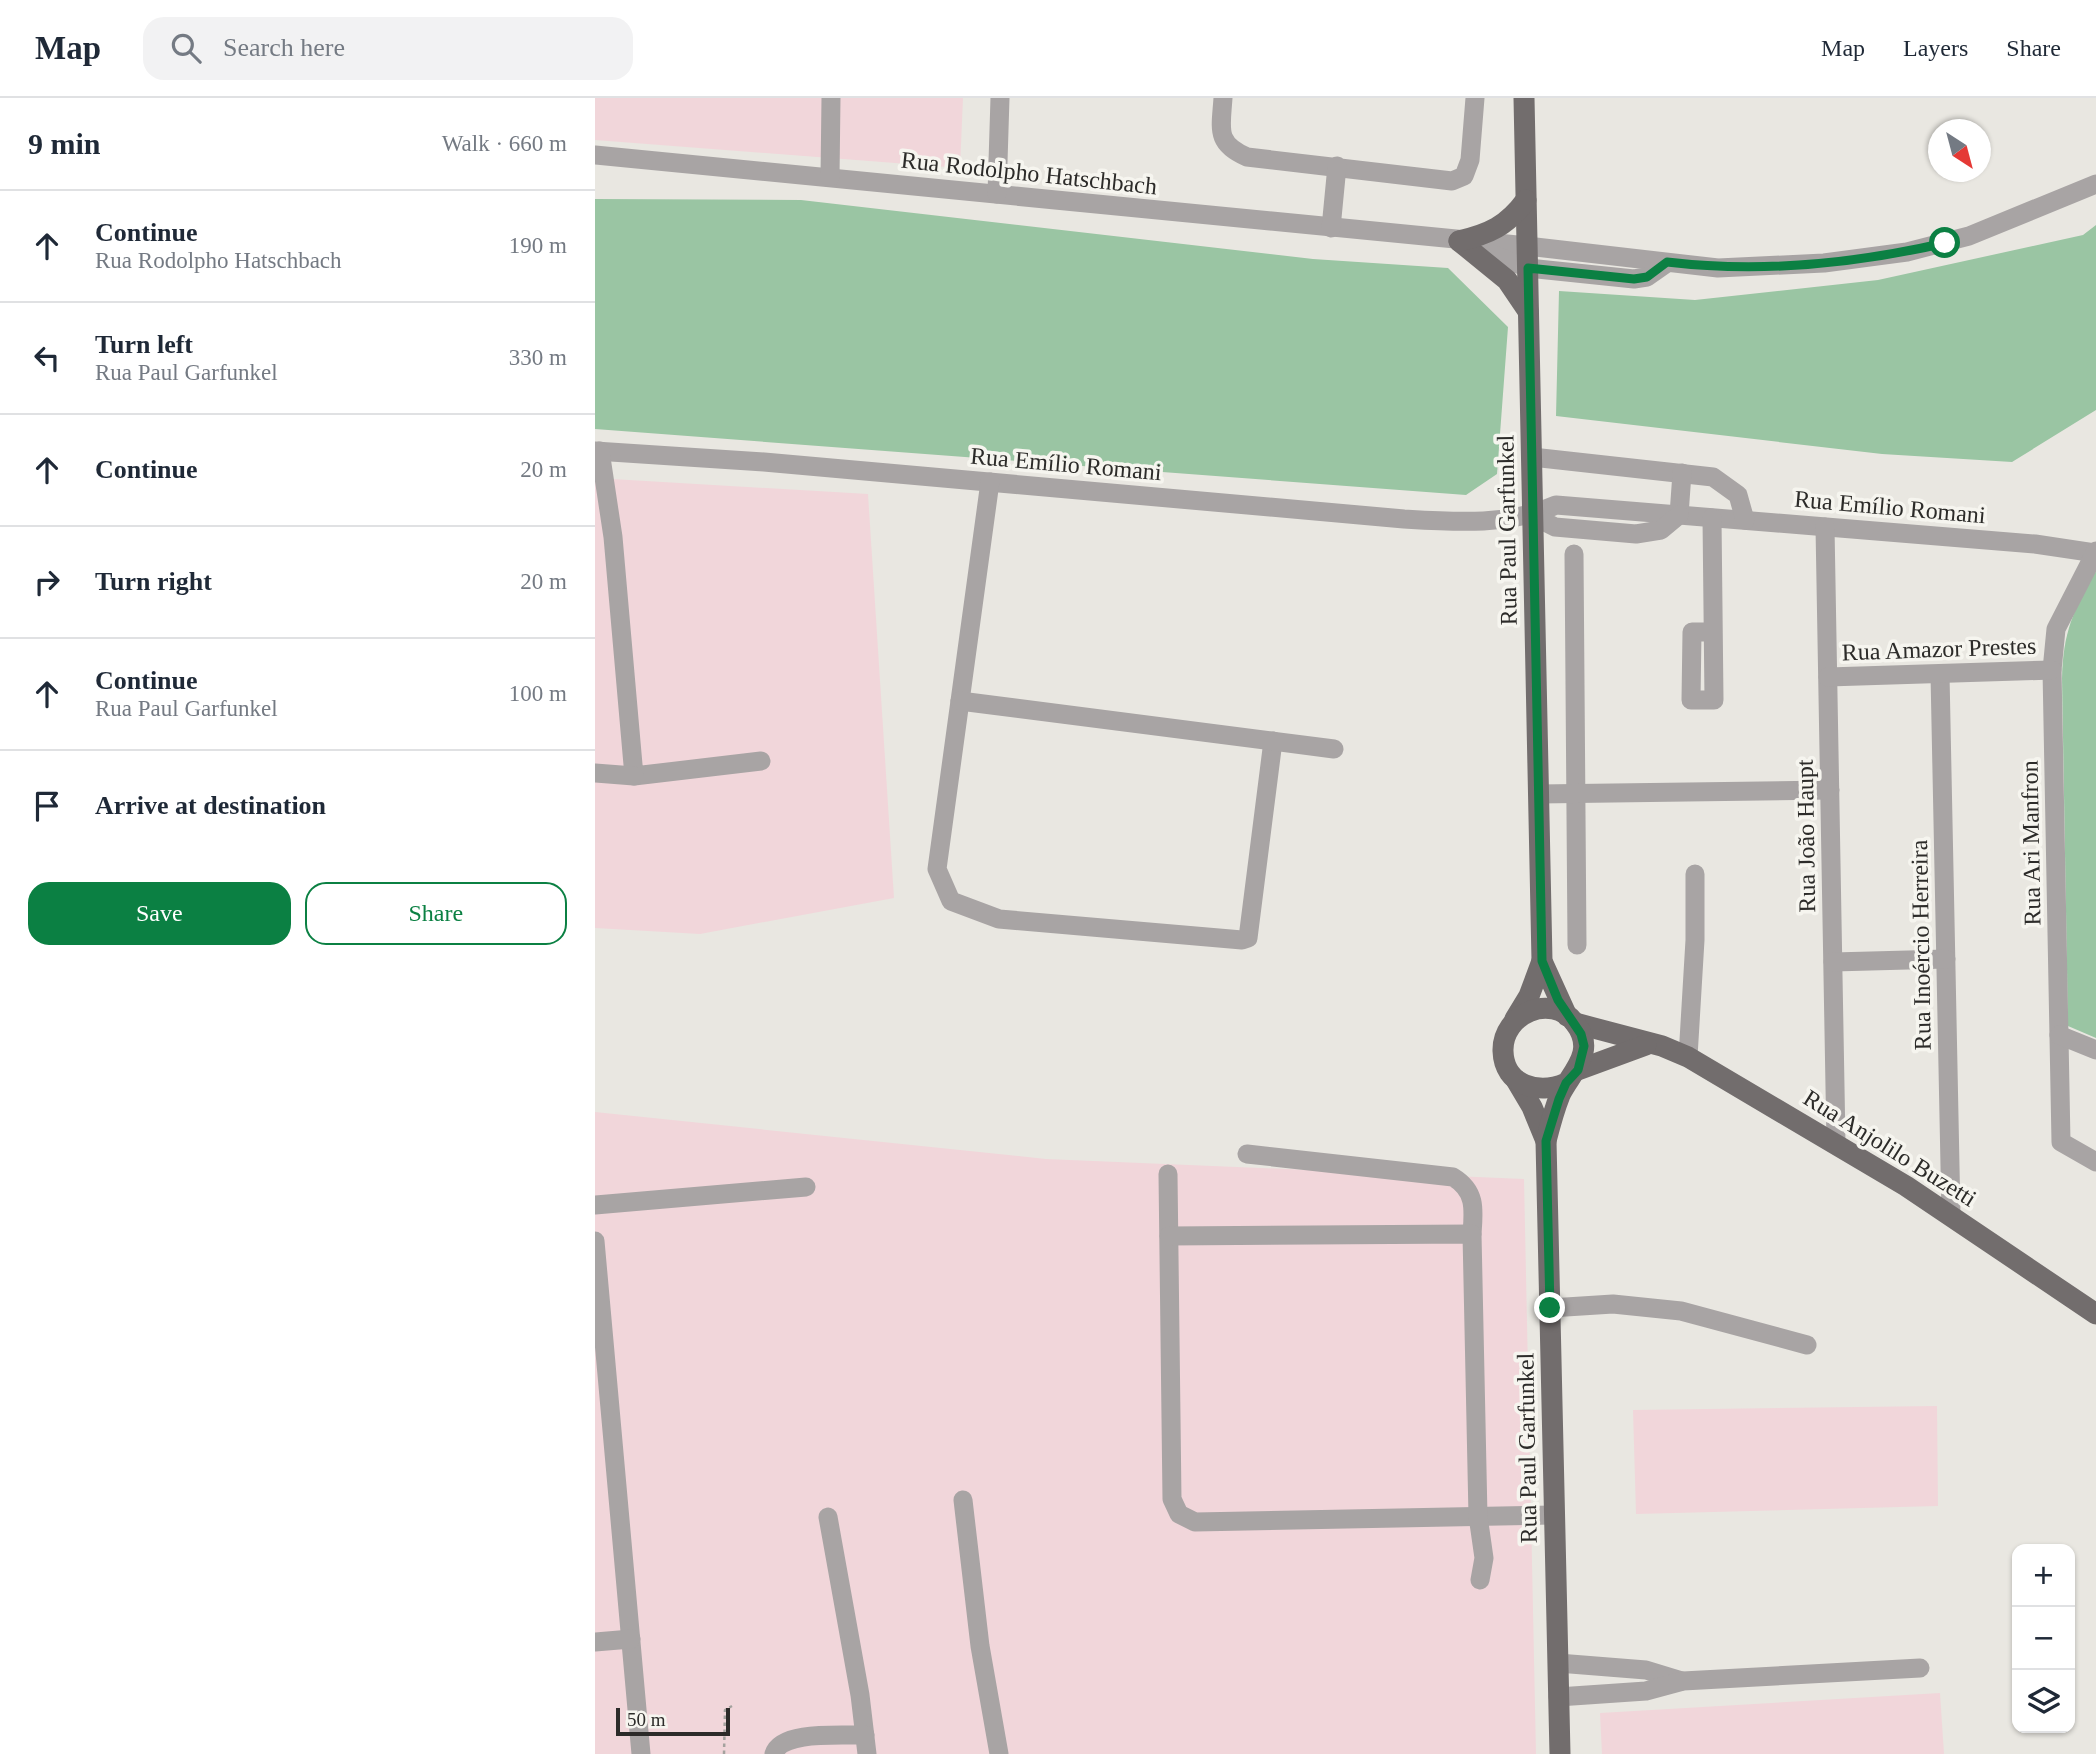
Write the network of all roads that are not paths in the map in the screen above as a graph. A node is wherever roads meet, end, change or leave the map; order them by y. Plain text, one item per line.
1 (831, 98) edge
2 (1000, 98) edge
3 (1223, 98) edge
4 (1475, 98) edge
5 (1524, 98) edge
6 (595, 155) edge
7 (1337, 166) junction
8 (830, 177) junction
9 (2096, 184) edge
10 (997, 194) junction
11 (1526, 200) junction
12 (1331, 228) junction
13 (1459, 241) junction
14 (1527, 246) junction
15 (1667, 262) junction
16 (1528, 268) junction
17 (1529, 313) junction
18 (597, 451) edge
19 (1532, 457) junction
20 (1682, 473) junction
21 (990, 482) junction
22 (1679, 515) junction
23 (1533, 516) junction
24 (1712, 518) junction
25 (1745, 520) junction
26 (1825, 527) junction
27 (2095, 552) edge
28 (1574, 554) dead end
29 (1713, 632) dead end
30 (2052, 670) junction
31 (1940, 674) junction
32 (1828, 677) junction
33 (960, 701) junction
34 (1273, 741) junction
35 (1333, 749) dead end
36 (761, 761) dead end
37 (595, 773) edge
38 (634, 776) junction
39 (1830, 790) junction
40 (1576, 793) junction
41 (1539, 794) junction
42 (1695, 874) dead end
43 (1577, 945) dead end
44 (1946, 959) junction
45 (1542, 961) junction
46 (1833, 962) junction
47 (1571, 1019) junction
48 (1514, 1021) junction
49 (2059, 1035) junction
50 (1648, 1045) junction
51 (2096, 1049) edge
52 (1688, 1056) junction
53 (1572, 1076) junction
54 (1516, 1080) junction
55 (1546, 1141) junction
56 (1836, 1143) junction
57 (1247, 1154) dead end
58 (2096, 1162) edge
59 (1168, 1174) dead end
60 (806, 1187) dead end
61 (595, 1205) edge
62 (1951, 1215) junction
63 (1472, 1234) junction
64 (1168, 1236) junction
65 (595, 1241) edge
66 (1550, 1308) junction
67 (2096, 1314) edge
68 (1807, 1345) dead end
69 (964, 1500) dead end
70 (1554, 1515) junction
71 (828, 1517) dead end
72 (1478, 1517) junction
73 (1480, 1580) dead end
74 (631, 1639) junction
75 (595, 1642) edge
76 (1558, 1663) junction
77 (1920, 1668) dead end
78 (1683, 1681) junction
79 (1558, 1697) junction
80 (866, 1744) edge
81 (641, 1754) edge
82 (774, 1754) edge
83 (999, 1754) edge
84 (1560, 1754) edge

1 - 8 street
2 - 10 street
3 - 7 street
4 - 7 street
5 - 11 main road, Rua Paul Garfunkel
6 - 8 street, Rua Rodolpho Hatschbach
7 - 12 street
8 - 10 street, Rua Rodolpho Hatschbach
9 - 15 street, Rua Rodolpho Hatschbach
10 - 12 street, Rua Rodolpho Hatschbach
11 - 13 main road
11 - 14 main road, Rua Paul Garfunkel
12 - 13 street, Rua Rodolpho Hatschbach
13 - 14 street, Rua Rodolpho Hatschbach
13 - 16 street, Rua Rodolpho Hatschbach
13 - 17 main road
14 - 15 street, Rua Rodolpho Hatschbach
14 - 16 main road, Rua Paul Garfunkel
15 - 16 street, Rua Rodolpho Hatschbach
16 - 17 main road, Rua Paul Garfunkel
17 - 19 main road, Rua Paul Garfunkel
18 - 21 street, Rua Emílio Romani
18 - 38 street
19 - 20 street
19 - 23 main road, Rua Paul Garfunkel
20 - 22 street
20 - 25 street
21 - 23 street, Rua Emílio Romani
21 - 33 street
22 - 23 street, Rua Emílio Romani
22 - 24 street, Rua Emílio Romani
23 - 41 main road, Rua Paul Garfunkel
24 - 25 street, Rua Emílio Romani
24 - 29 street
25 - 26 street, Rua Emílio Romani
26 - 27 street, Rua Emílio Romani
26 - 32 street, Rua João Haupt
27 - 30 street, Rua Ari Manfron
28 - 40 street
30 - 31 street, Rua Amazor Prestes
30 - 49 street, Rua Ari Manfron
31 - 32 street, Rua Amazor Prestes
31 - 44 street, Rua Inoércio Herreira
32 - 39 street, Rua João Haupt
33 - 34 street
33 - 34 street
34 - 35 street
36 - 38 street
37 - 38 street
39 - 40 street
39 - 46 street, Rua João Haupt
40 - 41 street
40 - 43 street
41 - 45 main road, Rua Paul Garfunkel
42 - 52 street
44 - 46 street
44 - 62 street, Rua Inoércio Herreira
45 - 47 main road, Rua Paul Garfunkel
45 - 48 main road, Rua Paul Garfunkel
46 - 56 street, Rua João Haupt
47 - 48 main road
47 - 50 main road, Rua Anjolilo Buzetti
47 - 53 main road
48 - 54 main road
49 - 51 street
49 - 58 street, Rua Ari Manfron
50 - 52 main road, Rua Anjolilo Buzetti
50 - 53 main road
52 - 56 main road, Rua Anjolilo Buzetti
53 - 54 main road
53 - 55 main road, Rua Paul Garfunkel
54 - 55 main road, Rua Paul Garfunkel
55 - 66 main road, Rua Paul Garfunkel
56 - 62 main road, Rua Anjolilo Buzetti
57 - 63 street
59 - 64 street
60 - 61 street
62 - 67 main road, Rua Anjolilo Buzetti
63 - 64 street
63 - 72 street
64 - 72 street
65 - 74 street
66 - 68 street
66 - 70 main road, Rua Paul Garfunkel
69 - 83 street
70 - 72 street
70 - 76 main road, Rua Paul Garfunkel
71 - 80 street
72 - 73 street
74 - 75 street
74 - 81 street
76 - 78 street
76 - 79 main road, Rua Paul Garfunkel
77 - 78 street
78 - 79 street
79 - 84 main road, Rua Paul Garfunkel
80 - 82 street

